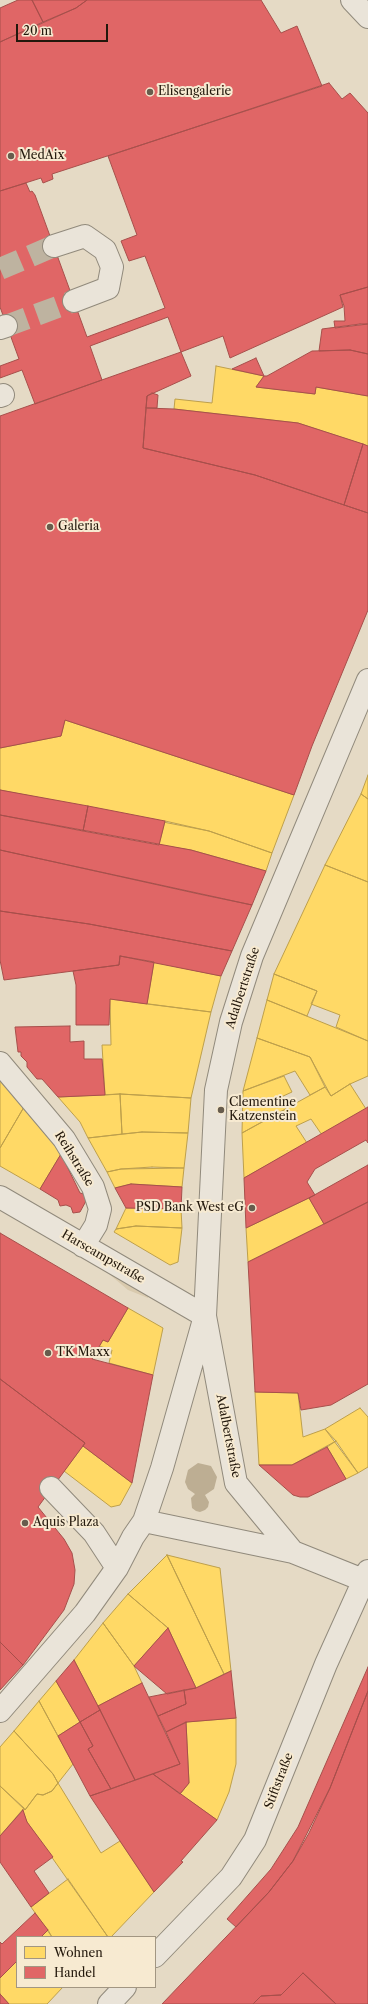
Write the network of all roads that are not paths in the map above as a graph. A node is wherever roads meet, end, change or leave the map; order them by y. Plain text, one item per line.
1 (352, 0) edge
2 (368, 17) edge
3 (54, 246) tunnel mouth
4 (74, 301) tunnel mouth
5 (368, 680) edge
6 (0, 1063) edge
7 (0, 1197) edge
8 (83, 1246) junction
9 (205, 1316) junction
10 (51, 1488) dead end
11 (144, 1521) junction
12 (293, 1552) junction
13 (117, 1568) junction
14 (366, 1578) edge
15 (0, 1711) edge
16 (156, 1955) edge
17 (124, 1988) edge
18 (109, 2004) edge

1 - 2 street
3 - 4 street
5 - 9 street, Adalbertstraße
6 - 8 street, Reihstraße
7 - 8 street, Harscampstraße
8 - 9 street, Harscampstraße
9 - 11 street, Adalbertstraße
9 - 12 street, Adalbertstraße
10 - 13 street
11 - 12 street
11 - 13 street, Adalbertstraße
12 - 14 street
13 - 15 street, Adalbertstraße
14 - 16 street, Stiftstraße
17 - 18 street

